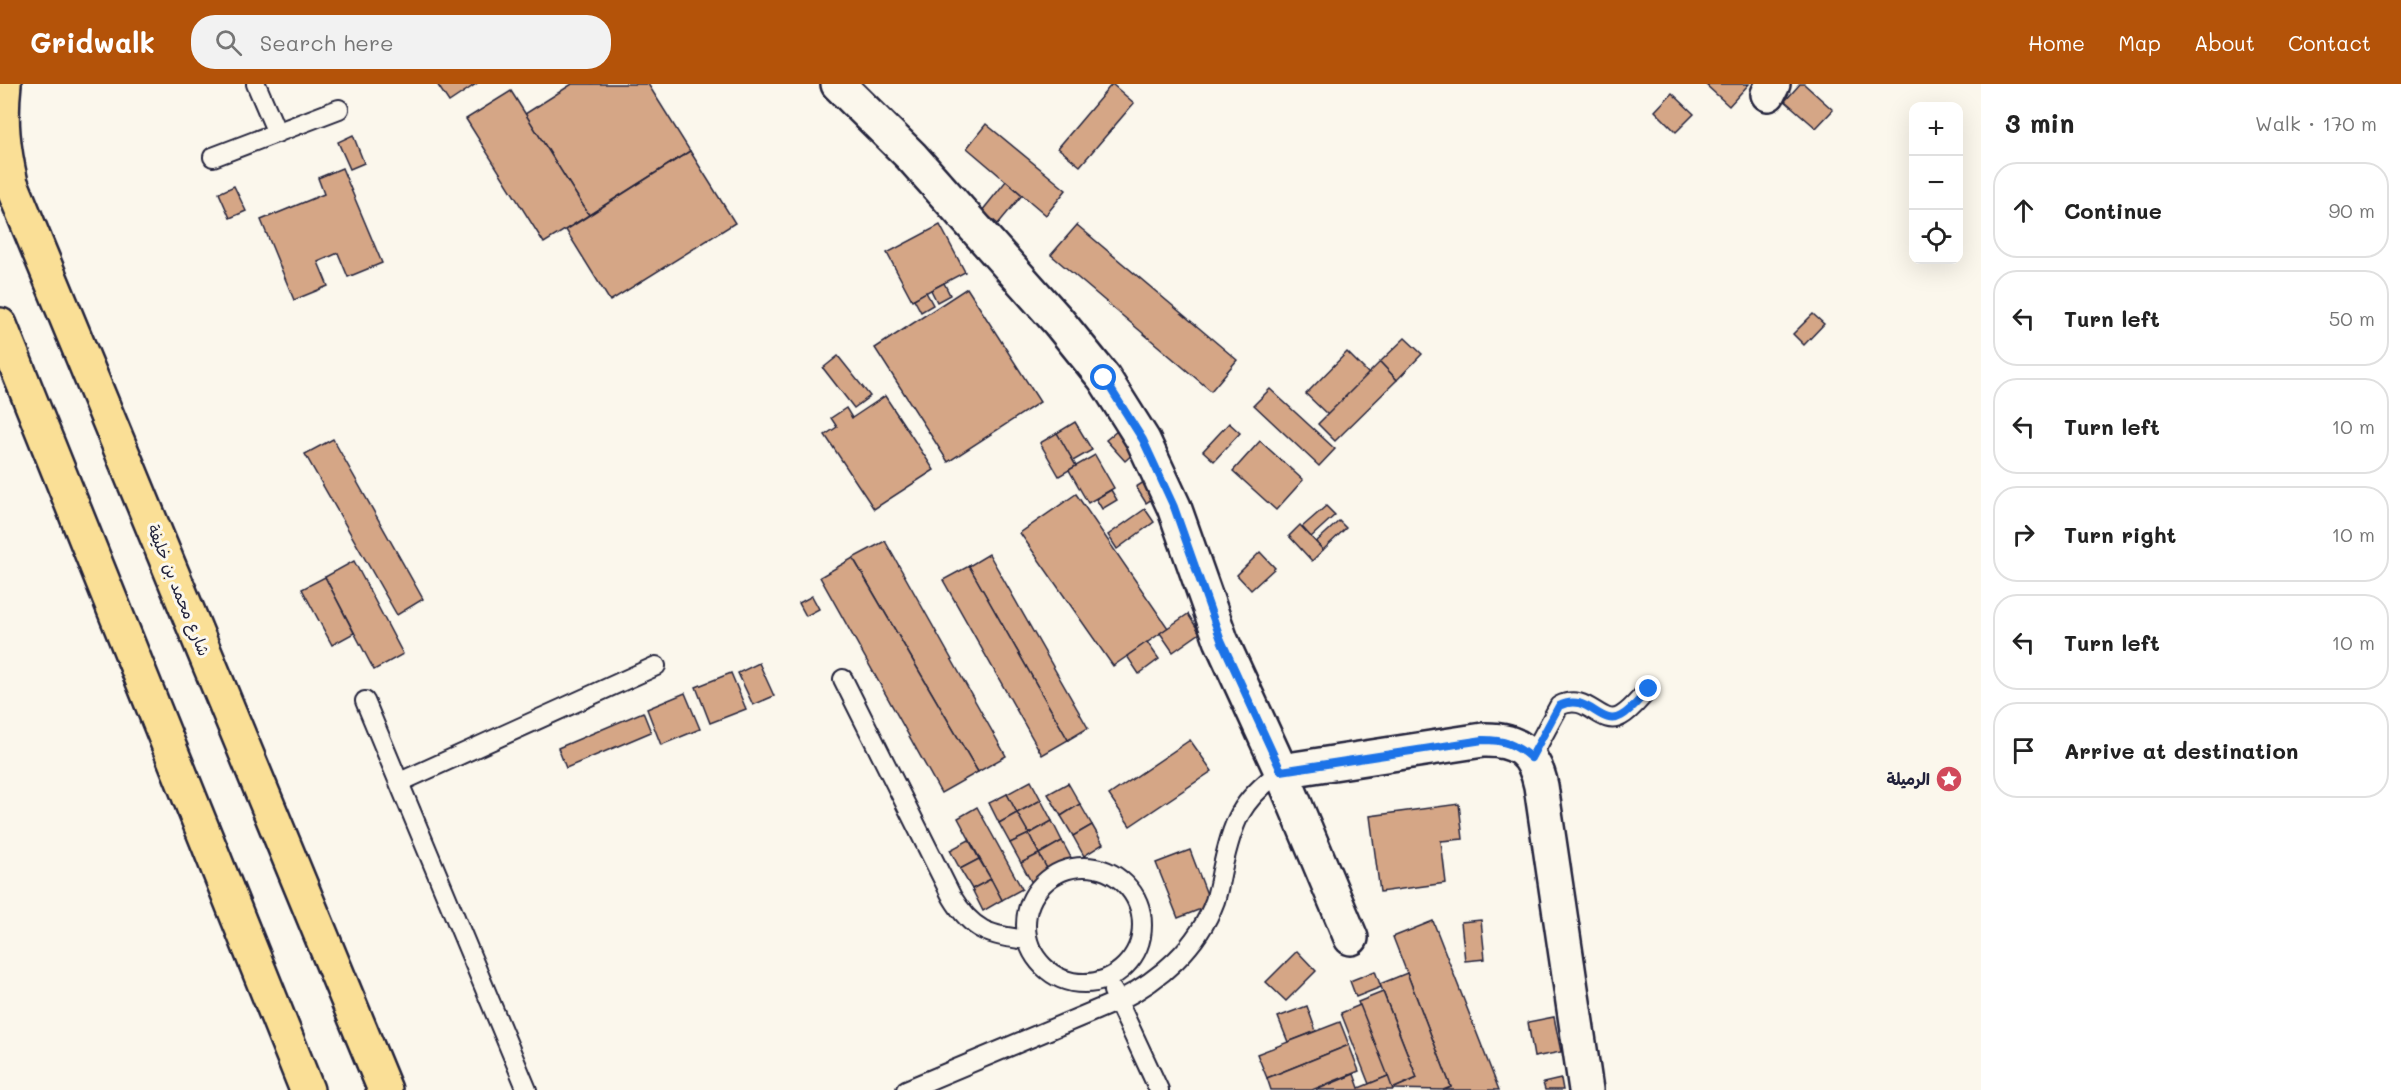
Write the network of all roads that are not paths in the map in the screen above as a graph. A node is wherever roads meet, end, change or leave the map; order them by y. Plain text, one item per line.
1 (4, 84) edge
2 (256, 84) edge
3 (838, 84) edge
4 (339, 110) dead end
5 (277, 133) junction
6 (213, 157) dead end
7 (0, 325) edge
8 (0, 365) edge
9 (27, 392) junction
10 (656, 666) dead end
11 (843, 679) dead end
12 (1649, 689) dead end
13 (365, 701) dead end
14 (1531, 758) junction
15 (1281, 771) junction
16 (400, 782) junction
17 (1351, 938) dead end
18 (1027, 940) junction
19 (1108, 979) junction
20 (1118, 1001) junction
21 (307, 1090) edge
22 (385, 1090) edge
23 (527, 1090) edge
24 (906, 1090) edge
25 (1160, 1090) edge
26 (1586, 1090) edge

1 - 22 highway, شارع محمد بن خليفة
2 - 5 lane
3 - 15 street
4 - 5 lane
5 - 6 lane
7 - 9 highway
8 - 9 highway
9 - 21 highway
10 - 16 lane
11 - 18 lane
12 - 14 lane
13 - 16 lane
14 - 15 street
14 - 26 street
15 - 17 street
15 - 20 lane
16 - 23 lane
18 - 19 lane
18 - 19 lane
19 - 20 lane
20 - 24 lane
20 - 25 lane

